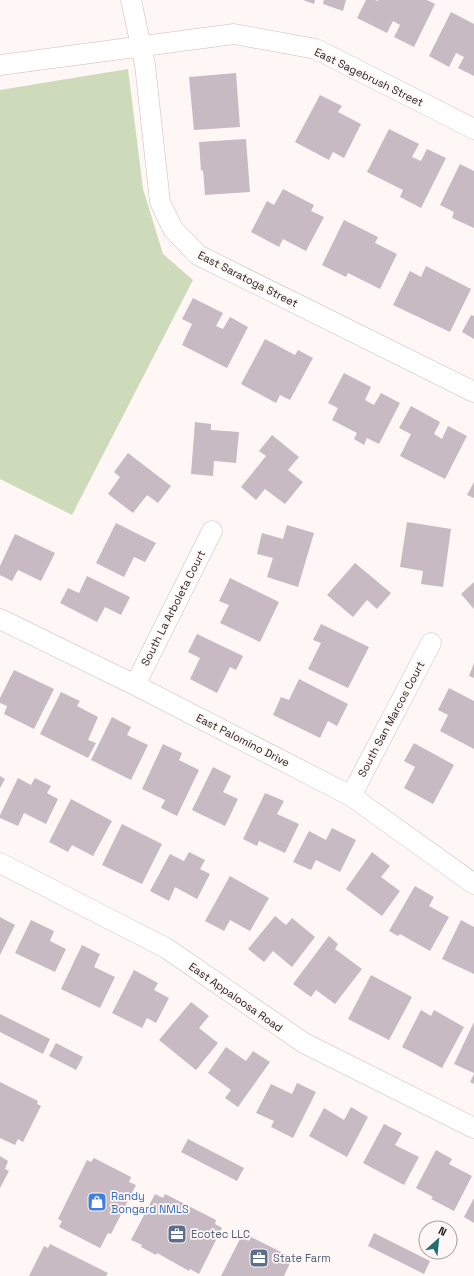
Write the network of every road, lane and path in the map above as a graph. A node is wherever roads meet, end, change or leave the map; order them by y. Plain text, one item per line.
1 (131, 0) edge
2 (142, 47) junction
3 (0, 65) edge
4 (474, 129) edge
5 (474, 392) edge
6 (212, 531) dead end
7 (0, 619) edge
8 (431, 643) dead end
9 (135, 685) junction
10 (351, 796) junction
11 (0, 863) edge
12 (474, 884) edge
13 (474, 1128) edge

1 - 2 street
2 - 3 street
2 - 4 street, East Sagebrush Street
2 - 5 street, East Saratoga Street
6 - 9 street, South La Arboleta Court
7 - 9 street, East Palomino Drive
8 - 10 street, South San Marcos Court
9 - 10 street, East Palomino Drive
10 - 12 street, East Palomino Drive
11 - 13 street, East Appaloosa Road

